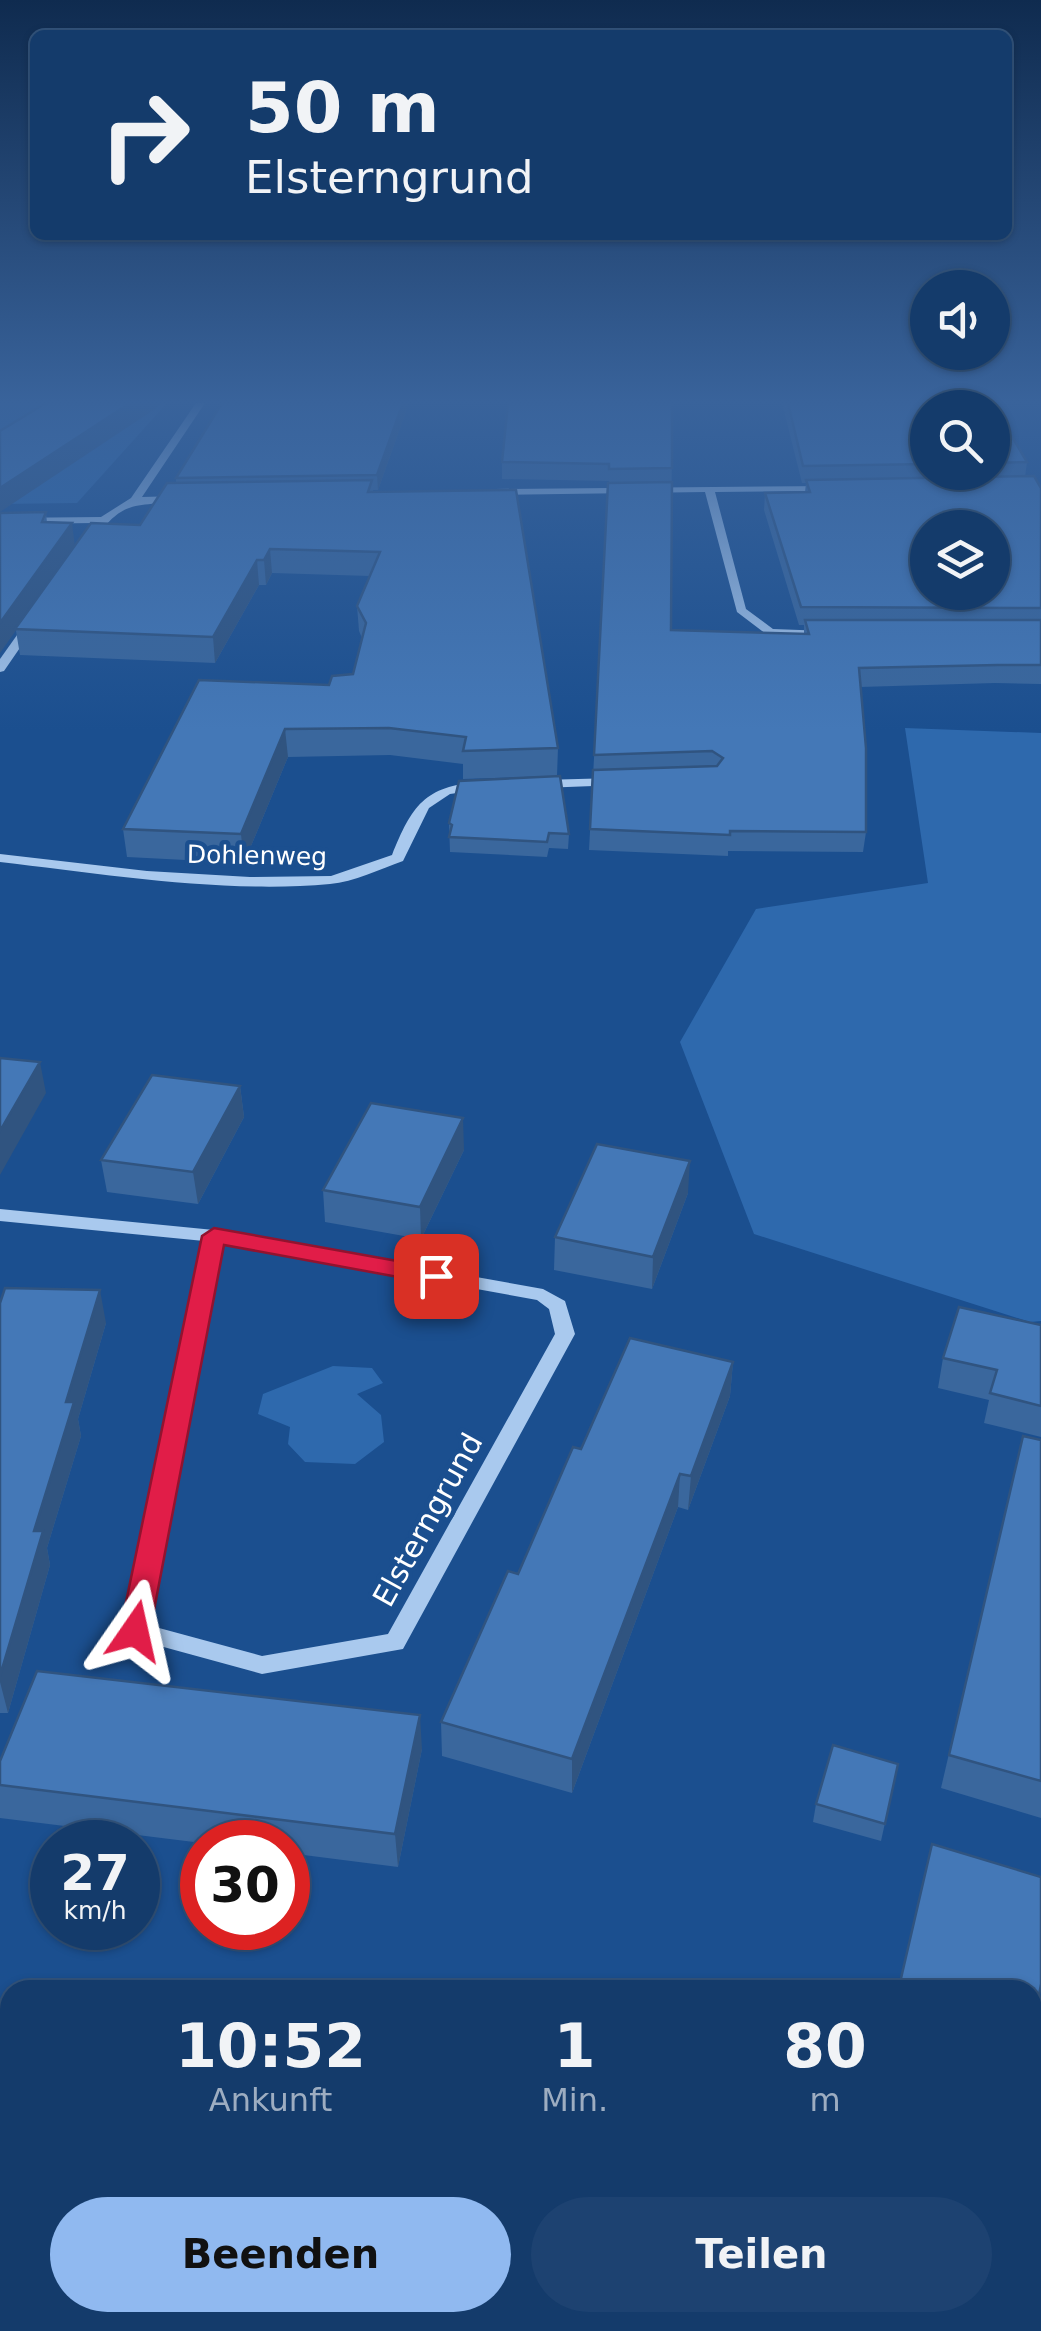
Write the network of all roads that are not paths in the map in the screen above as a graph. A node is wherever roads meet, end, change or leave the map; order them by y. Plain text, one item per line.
1 (116, 512) edge
2 (715, 512) edge
3 (103, 520) junction
4 (0, 522) edge
5 (82, 550) edge
6 (41, 608) edge
7 (836, 633) edge
8 (0, 668) edge
9 (634, 781) edge
10 (520, 784) edge
11 (501, 785) edge
12 (0, 858) edge
13 (0, 1215) edge
14 (214, 1236) junction

1 - 3 street
2 - 7 street
3 - 4 street
3 - 5 street
6 - 8 street
9 - 10 street
11 - 12 street, Dohlenweg
13 - 14 street, Elsterngrund
14 - 14 street, Elsterngrund

